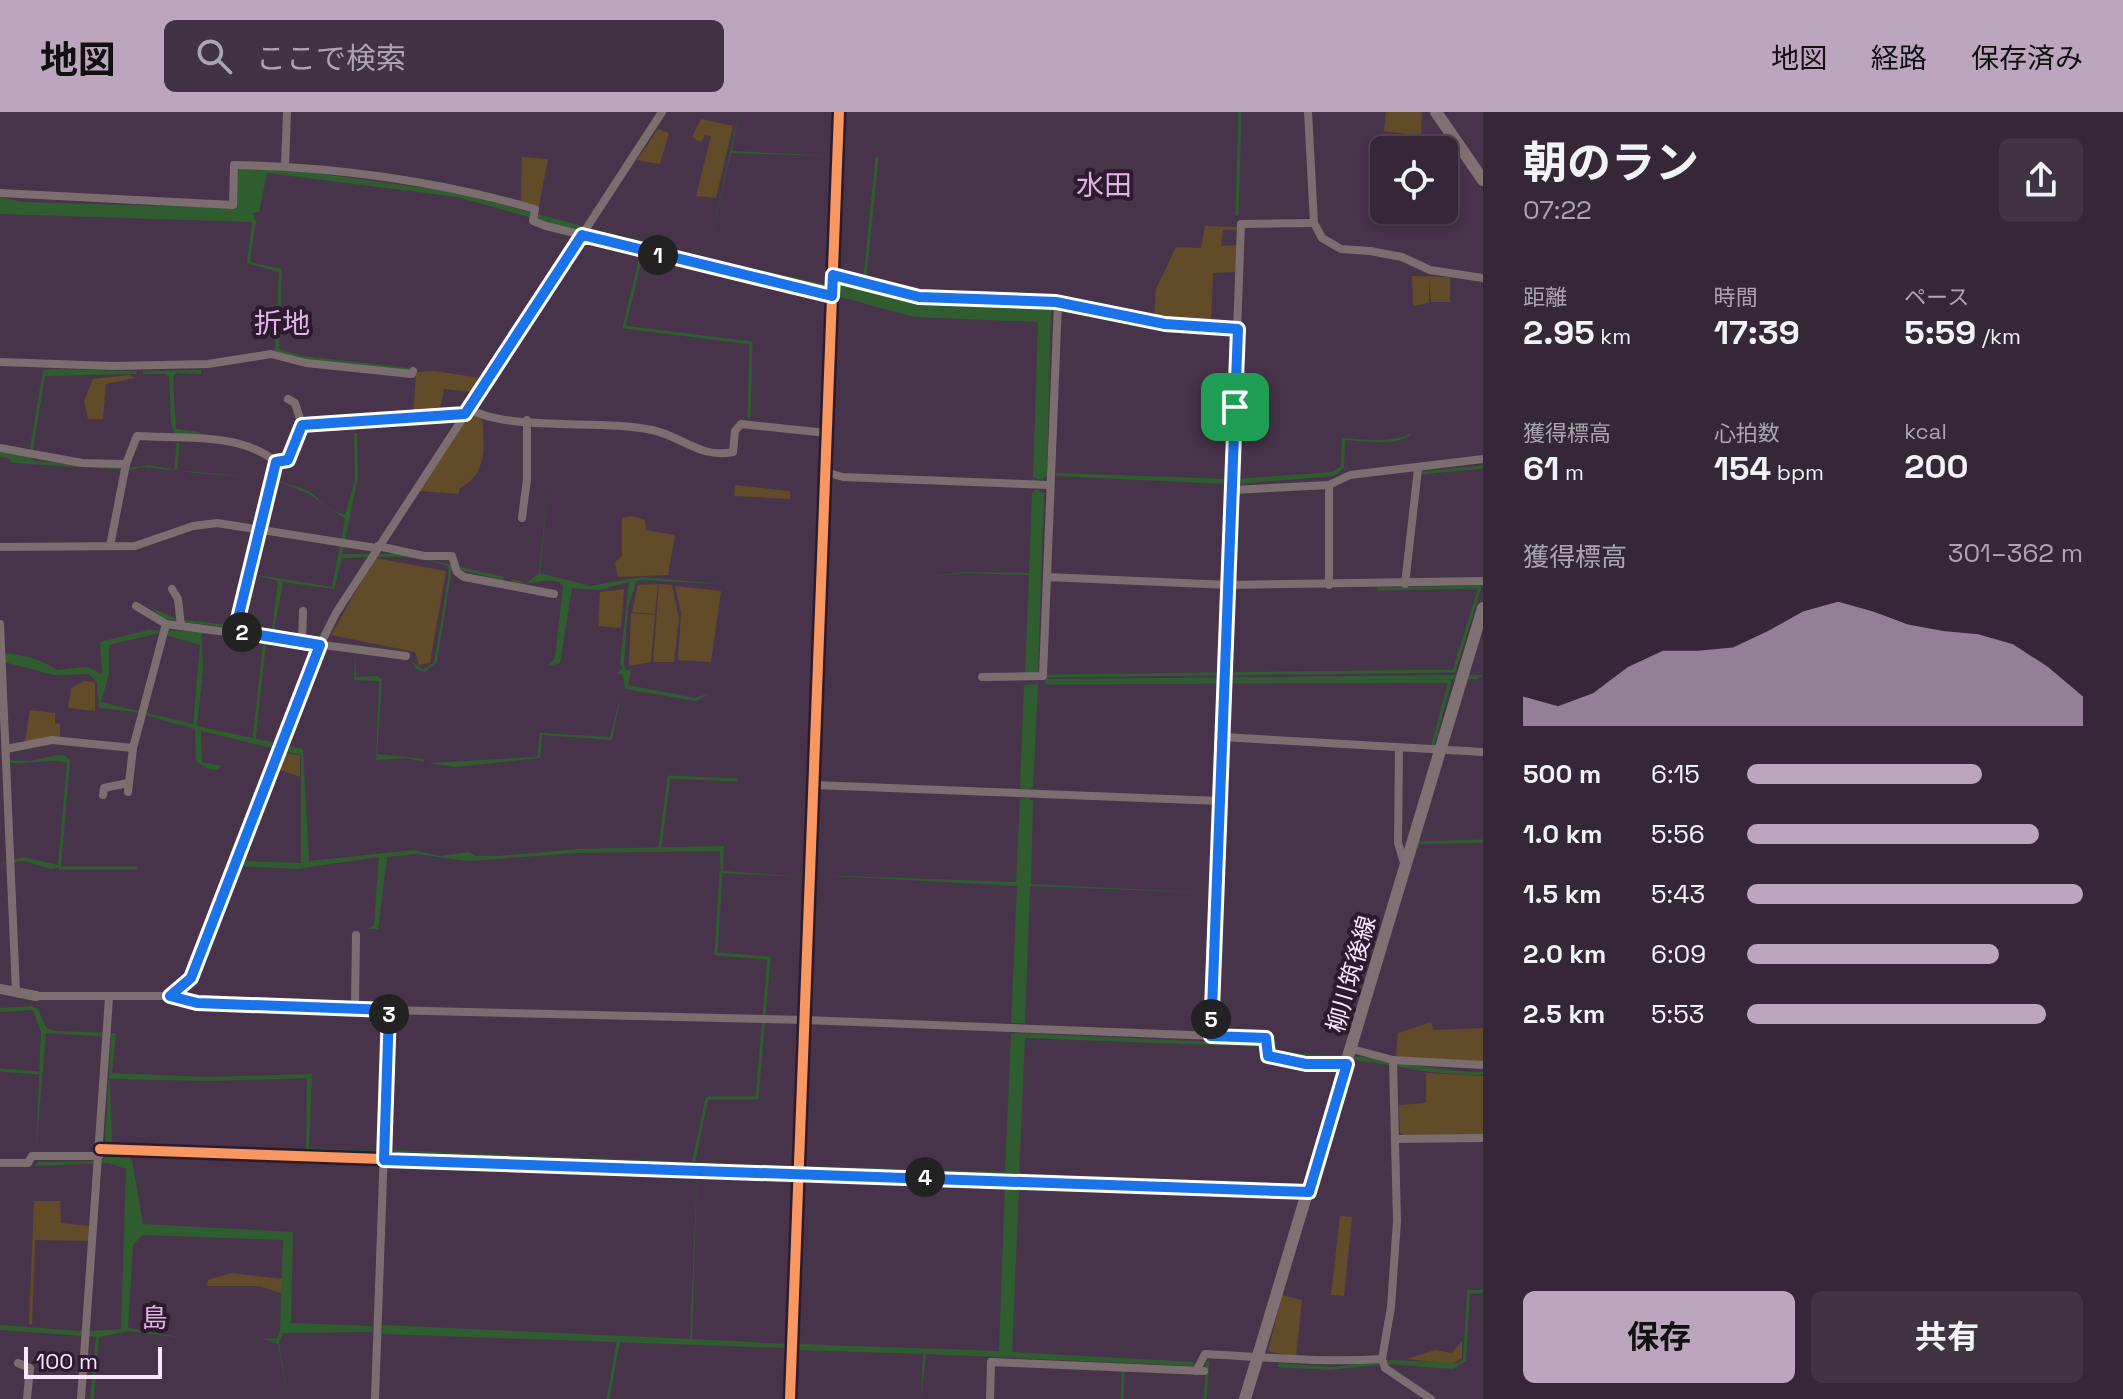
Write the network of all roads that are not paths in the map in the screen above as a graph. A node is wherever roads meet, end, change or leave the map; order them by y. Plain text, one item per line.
1 (287, 112) edge
2 (662, 112) edge
3 (839, 112) edge
4 (1308, 112) edge
5 (1436, 112) edge
6 (285, 166) junction
7 (1483, 180) edge
8 (0, 193) edge
9 (1314, 223) junction
10 (582, 235) junction
11 (833, 275) junction
12 (1483, 278) edge
13 (832, 296) junction
14 (1058, 302) junction
15 (1238, 329) junction
16 (0, 362) edge
17 (413, 371) dead end
18 (288, 399) dead end
19 (467, 412) junction
20 (527, 420) junction
21 (302, 425) junction
22 (827, 433) junction
23 (0, 448) edge
24 (1483, 459) edge
25 (276, 462) junction
26 (126, 464) junction
27 (1418, 469) junction
28 (825, 472) junction
29 (1049, 485) junction
30 (1329, 485) junction
31 (1232, 490) junction
32 (522, 518) dead end
33 (257, 531) junction
34 (110, 546) junction
35 (0, 547) edge
36 (377, 547) junction
37 (1047, 577) junction
38 (1483, 581) edge
39 (1405, 584) junction
40 (1229, 585) junction
41 (1329, 585) junction
42 (172, 589) dead end
43 (554, 594) dead end
44 (136, 606) dead end
45 (1483, 608) edge
46 (303, 611) dead end
47 (0, 624) edge
48 (166, 624) junction
49 (181, 626) junction
50 (235, 631) junction
51 (302, 641) junction
52 (320, 645) junction
53 (1, 650) edge
54 (406, 656) dead end
55 (982, 677) dead end
56 (1222, 737) junction
57 (133, 748) junction
58 (1399, 748) junction
59 (6, 749) junction
60 (1441, 750) junction
61 (1483, 752) edge
62 (3, 768) edge
63 (814, 785) junction
64 (103, 795) dead end
65 (1220, 801) junction
66 (1406, 869) junction
67 (356, 935) dead end
68 (0, 989) edge
69 (16, 992) junction
70 (36, 996) joint
71 (170, 996) junction
72 (109, 998) junction
73 (355, 1009) junction
74 (389, 1010) junction
75 (805, 1020) junction
76 (1211, 1036) junction
77 (1352, 1049) junction
78 (1393, 1060) junction
79 (1347, 1064) junction
80 (1483, 1065) edge
81 (1483, 1138) edge
82 (1396, 1139) junction
83 (100, 1152) junction
84 (384, 1160) junction
85 (0, 1163) edge
86 (799, 1172) junction
87 (1309, 1192) junction
88 (1259, 1355) junction
89 (1382, 1359) junction
90 (18, 1363) dead end
91 (27, 1399) edge
92 (81, 1399) edge
93 (375, 1399) edge
94 (790, 1399) edge
95 (990, 1399) edge
96 (1245, 1399) edge
97 (1431, 1399) edge

1 - 6 street
2 - 10 street
3 - 11 street
4 - 9 street
5 - 7 main road
6 - 8 street
6 - 10 street
9 - 12 street
9 - 15 street
10 - 13 street
10 - 19 street
11 - 13 street
11 - 14 street
13 - 22 street
14 - 15 street
14 - 29 street
15 - 31 street
16 - 17 street
18 - 21 street
19 - 20 street
19 - 21 street
19 - 36 street
20 - 22 street
20 - 32 street
21 - 25 street
22 - 28 street
23 - 26 street
24 - 27 street
25 - 26 street
25 - 33 street
26 - 34 street
27 - 30 street
27 - 39 street
28 - 29 street
28 - 63 street
29 - 37 street
30 - 31 street
30 - 41 street
31 - 40 street
33 - 34 street
33 - 36 street
33 - 50 street
34 - 35 street
36 - 43 street
36 - 52 street
37 - 40 street
37 - 55 street
38 - 39 street
39 - 41 street
40 - 41 street
40 - 56 street
42 - 49 street
44 - 48 street
45 - 60 main road, 柳川筑後線
46 - 51 street
47 - 53 street
48 - 49 street
48 - 57 street
49 - 50 street
50 - 51 street
51 - 52 street
52 - 54 street
52 - 71 street
53 - 59 street
56 - 58 street
56 - 65 street
57 - 59 street
57 - 64 street
58 - 60 street
58 - 66 street
59 - 62 street
60 - 61 street
60 - 66 main road, 柳川筑後線
62 - 69 street
63 - 65 street
63 - 75 street
65 - 76 street
66 - 77 main road, 柳川筑後線
67 - 73 street
68 - 69 street
69 - 70 street
70 - 72 street
71 - 72 street
71 - 73 street
72 - 83 street
73 - 74 street
74 - 75 street
74 - 84 street
75 - 76 street
75 - 86 street
76 - 79 street
77 - 78 street
77 - 79 main road, 柳川筑後線
78 - 80 street
78 - 82 street
79 - 87 main road, 柳川筑後線
81 - 82 street
82 - 89 street
83 - 84 street
83 - 85 street
83 - 92 street
84 - 86 street
84 - 93 street
86 - 87 street
86 - 94 street
87 - 88 main road, 柳川筑後線
88 - 89 street
88 - 95 street
88 - 96 main road, 柳川筑後線
89 - 97 street
90 - 91 street

